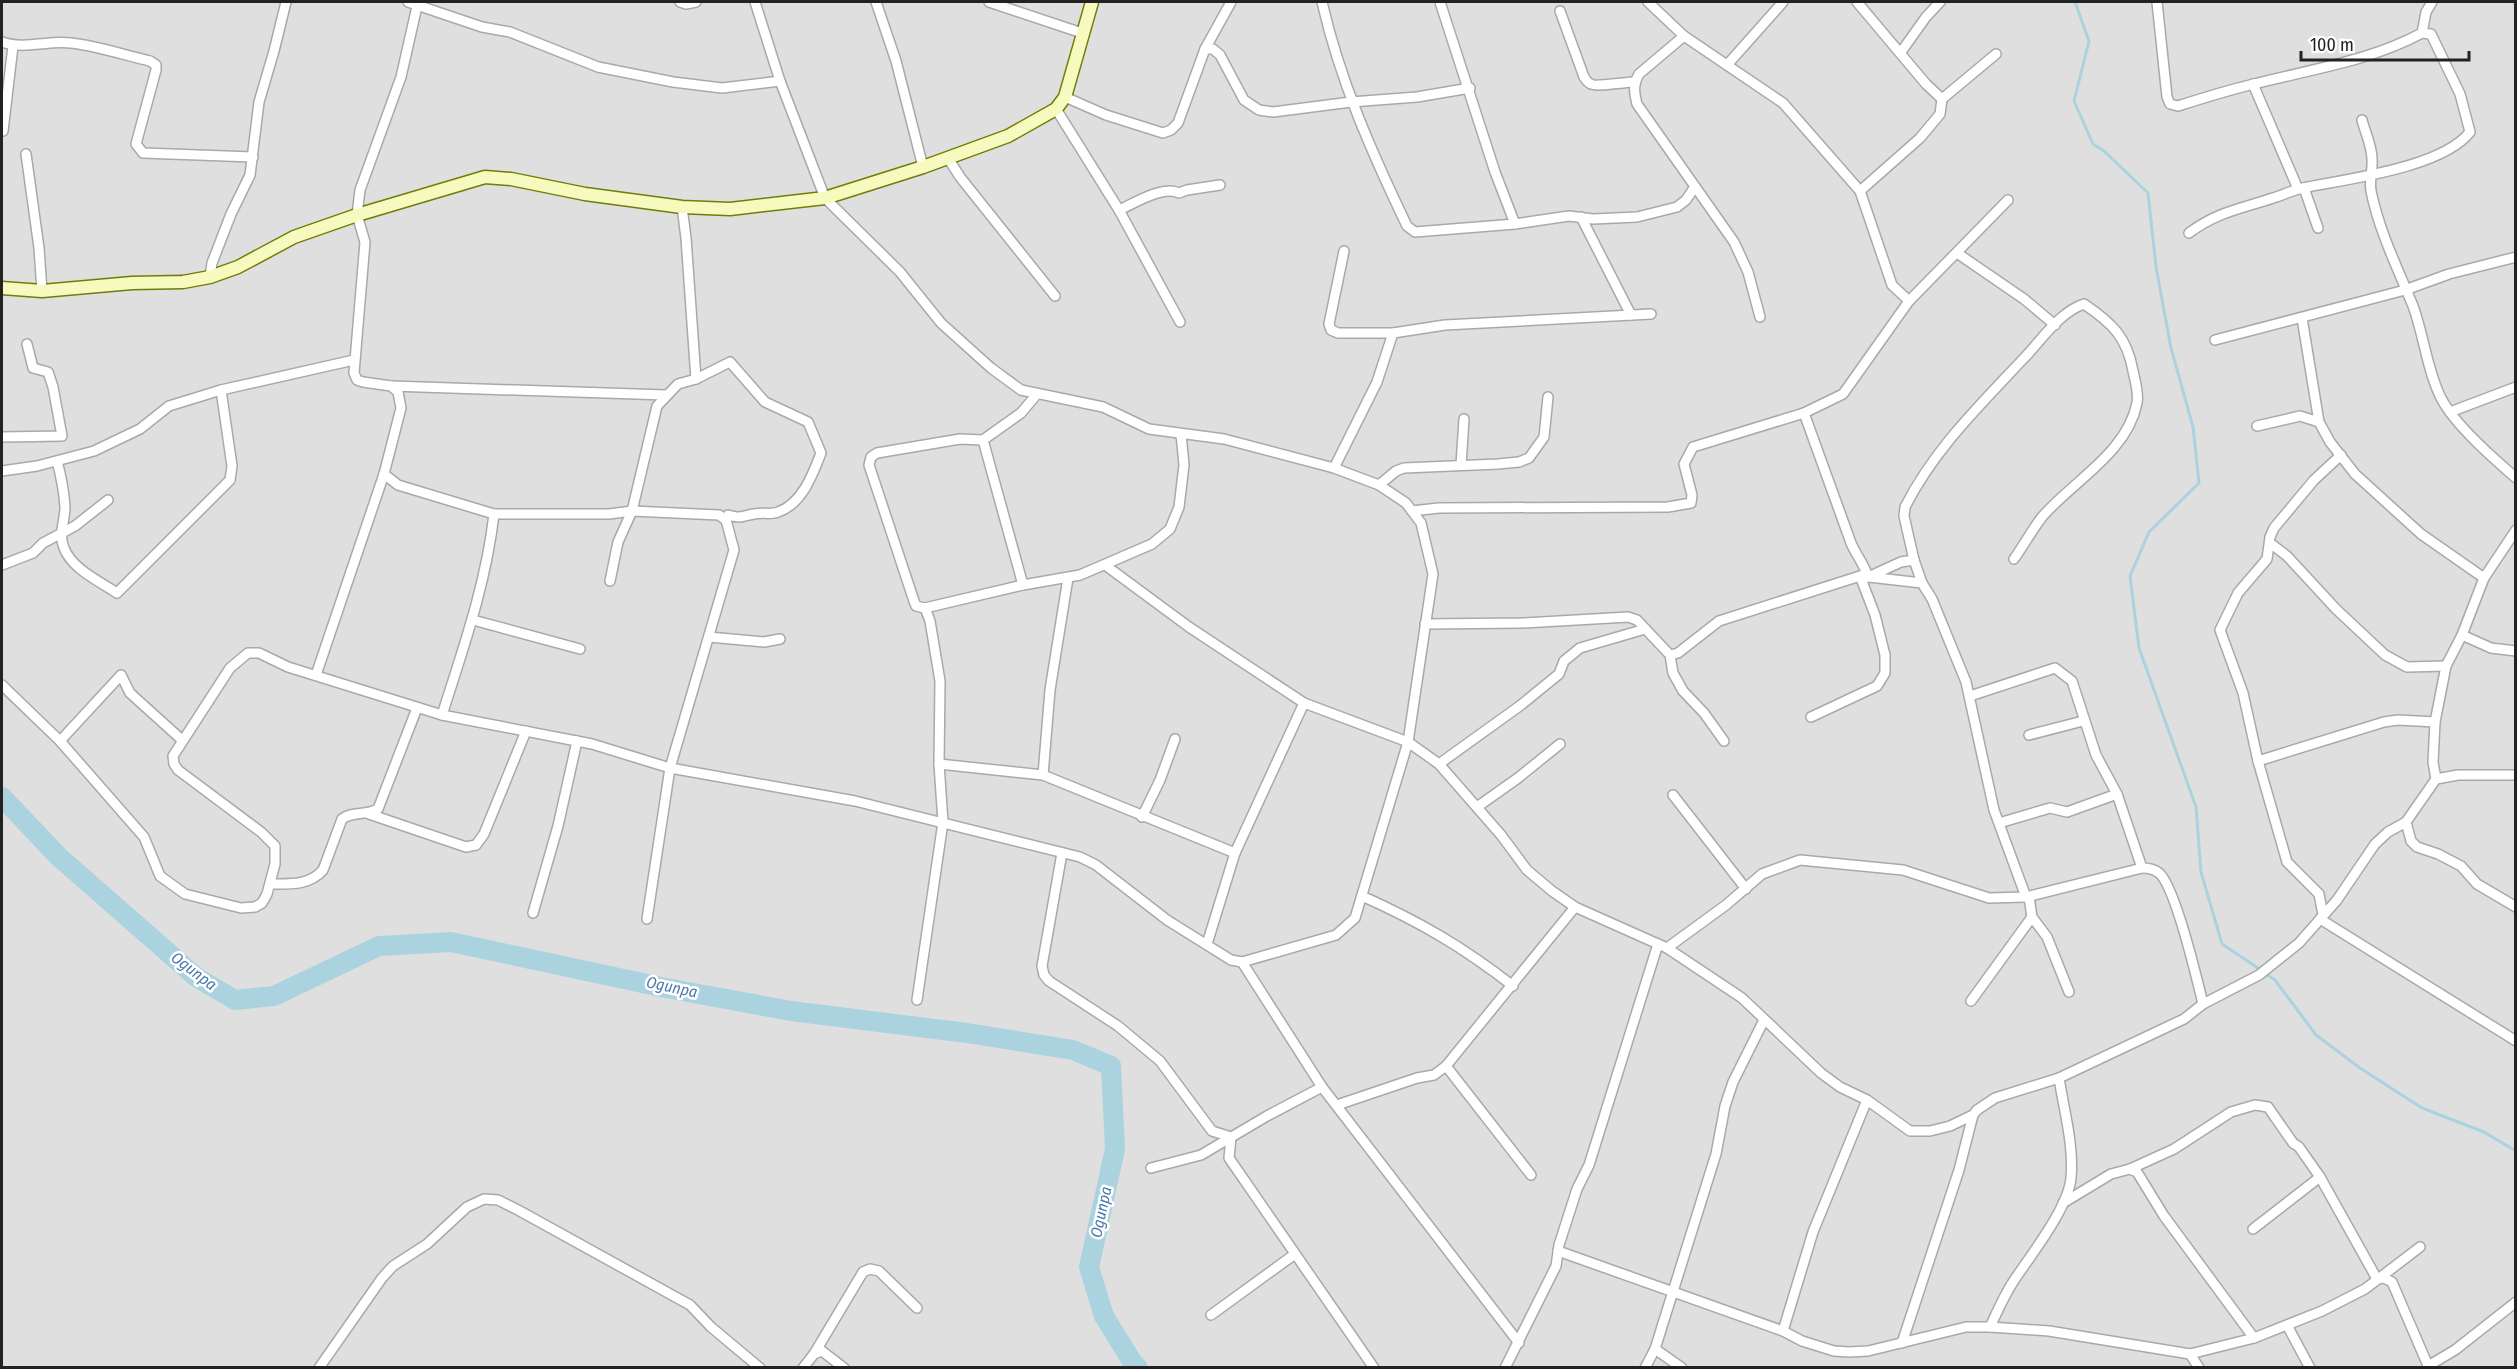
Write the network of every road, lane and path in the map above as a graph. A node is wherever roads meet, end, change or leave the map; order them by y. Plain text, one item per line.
1 (286, 2) edge
2 (414, 2) edge
3 (680, 2) edge
4 (696, 2) edge
5 (755, 2) edge
6 (876, 2) edge
7 (989, 2) edge
8 (1092, 2) edge
9 (1231, 2) edge
10 (1322, 2) edge
11 (1440, 2) edge
12 (1783, 2) edge
13 (1857, 2) edge
14 (1940, 2) edge
15 (2157, 2) edge
16 (2432, 2) edge
17 (1655, 4) edge
18 (1560, 11) dead end
19 (1082, 33) junction
20 (2422, 33) junction
21 (1684, 36) junction
22 (2, 42) edge
23 (13, 46) junction
24 (1205, 49) junction
25 (1901, 52) junction
26 (1996, 54) dead end
27 (1727, 65) junction
28 (780, 81) junction
29 (1634, 82) junction
30 (2253, 84) junction
31 (1470, 88) junction
32 (1065, 97) junction
33 (1942, 99) junction
34 (1351, 102) junction
35 (1056, 109) junction
36 (2362, 120) dead end
37 (3, 131) edge
38 (26, 154) dead end
39 (254, 157) junction
40 (948, 158) junction
41 (923, 167) junction
42 (2369, 177) junction
43 (1220, 185) dead end
44 (1694, 188) junction
45 (2301, 189) junction
46 (1860, 191) junction
47 (825, 198) junction
48 (2008, 200) dead end
49 (682, 207) junction
50 (1119, 210) junction
51 (357, 215) junction
52 (1581, 217) junction
53 (1515, 224) junction
54 (2318, 228) dead end
55 (2189, 233) dead end
56 (1344, 251) dead end
57 (1957, 253) junction
58 (2516, 256) edge
59 (210, 278) junction
60 (3, 290) edge
61 (2405, 290) junction
62 (42, 291) junction
63 (1054, 296) dead end
64 (1909, 301) junction
65 (1652, 314) dead end
66 (1631, 315) junction
67 (1760, 317) dead end
68 (2302, 318) junction
69 (1179, 322) dead end
70 (2055, 325) junction
71 (1393, 333) junction
72 (2215, 340) dead end
73 (27, 344) dead end
74 (354, 360) junction
75 (696, 379) junction
76 (391, 386) junction
77 (2516, 387) edge
78 (221, 390) junction
79 (666, 394) junction
80 (1037, 394) junction
81 (1548, 397) dead end
82 (2450, 412) junction
83 (1804, 413) junction
84 (1464, 419) dead end
85 (2319, 422) junction
86 (2257, 426) dead end
87 (1181, 434) junction
88 (2, 437) edge
89 (983, 440) junction
90 (2341, 455) junction
91 (57, 461) junction
92 (1461, 465) junction
93 (1335, 468) junction
94 (2, 471) edge
95 (384, 474) junction
96 (2516, 478) edge
97 (1379, 485) junction
98 (108, 500) dead end
99 (632, 511) junction
100 (1412, 511) junction
101 (494, 514) junction
102 (726, 520) junction
103 (2516, 530) edge
104 (61, 534) junction
105 (2270, 543) junction
106 (2014, 559) dead end
107 (1914, 560) junction
108 (2, 565) edge
109 (1105, 566) junction
110 (1864, 577) junction
111 (1068, 578) junction
112 (2484, 578) junction
113 (610, 581) dead end
114 (1922, 583) junction
115 (1023, 585) junction
116 (925, 608) junction
117 (473, 620) junction
118 (1425, 624) junction
119 (1645, 629) junction
120 (2462, 635) junction
121 (709, 637) junction
122 (780, 639) dead end
123 (580, 650) dead end
124 (2516, 651) edge
125 (1670, 655) junction
126 (2446, 666) junction
127 (316, 675) junction
128 (2, 685) edge
129 (1970, 696) junction
130 (1304, 703) junction
131 (417, 708) junction
132 (442, 715) junction
133 (1811, 717) dead end
134 (2083, 721) junction
135 (2435, 722) junction
136 (526, 731) junction
137 (2029, 735) dead end
138 (1175, 739) dead end
139 (182, 740) junction
140 (60, 741) junction
141 (577, 741) junction
142 (1724, 741) dead end
143 (1408, 742) junction
144 (1560, 744) dead end
145 (2258, 760) junction
146 (939, 764) junction
147 (1439, 764) junction
148 (670, 768) junction
149 (1042, 775) junction
150 (2516, 775) edge
151 (2436, 779) junction
152 (2117, 794) junction
153 (1673, 795) dead end
154 (1477, 807) junction
155 (369, 814) junction
156 (1142, 817) junction
157 (943, 822) junction
158 (2406, 822) junction
159 (1999, 823) junction
160 (1062, 853) junction
161 (1235, 853) junction
162 (2142, 868) junction
163 (270, 884) junction
164 (1746, 889) junction
165 (1362, 896) junction
166 (2028, 897) junction
167 (1575, 907) junction
168 (2516, 907) edge
169 (533, 912) dead end
170 (2032, 917) junction
171 (2321, 917) junction
172 (647, 919) dead end
173 (1207, 944) junction
174 (1662, 946) junction
175 (1242, 962) junction
176 (1513, 986) junction
177 (2069, 992) dead end
178 (917, 1000) dead end
179 (1971, 1001) dead end
180 (2203, 1004) junction
181 (1764, 1020) junction
182 (2516, 1041) edge
183 (1446, 1066) junction
184 (2059, 1078) junction
185 (1322, 1088) junction
186 (1866, 1100) junction
187 (1337, 1105) junction
188 (1973, 1116) junction
189 (1231, 1137) junction
190 (1151, 1168) dead end
191 (2130, 1169) junction
192 (1531, 1175) dead end
193 (2320, 1177) junction
194 (2071, 1181) junction
195 (2082, 1190) junction
196 (2063, 1203) junction
197 (2253, 1229) dead end
198 (2420, 1247) dead end
199 (1558, 1251) junction
200 (1295, 1254) junction
201 (2377, 1279) junction
202 (1673, 1291) junction
203 (2516, 1302) edge
204 (917, 1308) dead end
205 (1211, 1315) dead end
206 (2287, 1325) junction
207 (1990, 1327) junction
208 (1783, 1332) junction
209 (2254, 1338) junction
210 (1519, 1343) junction
211 (1902, 1343) junction
212 (1654, 1349) junction
213 (814, 1354) junction
214 (2190, 1354) junction
215 (2429, 1367) edge
216 (319, 1368) edge
217 (760, 1368) edge
218 (803, 1368) edge
219 (844, 1368) edge
220 (1374, 1368) edge
221 (1505, 1368) edge
222 (1645, 1368) edge
223 (1682, 1368) edge
224 (2199, 1368) edge
225 (2310, 1368) edge

1 - 39 street
2 - 28 street
2 - 51 street
3 - 4 street
5 - 28 street
6 - 41 street
7 - 19 street
8 - 19 street
9 - 24 street
10 - 34 street
11 - 31 street
12 - 27 street
13 - 25 street
14 - 25 street
15 - 30 street
16 - 20 street
17 - 21 street
18 - 29 street
19 - 32 street
20 - 30 street
20 - 42 street
21 - 27 street
21 - 29 street
22 - 23 street
23 - 37 street
23 - 39 street
24 - 32 street
24 - 34 street
25 - 33 street
26 - 33 street
27 - 46 street
28 - 47 street
29 - 44 street
30 - 45 street
31 - 34 street
31 - 53 street
32 - 35 street
33 - 46 street
34 - 53 street
35 - 40 street
35 - 50 street
36 - 42 street
38 - 62 street
39 - 59 street
40 - 41 street
40 - 63 street
41 - 47 street
42 - 45 street
42 - 61 street
43 - 50 street
44 - 52 street
44 - 67 street
45 - 54 street
45 - 55 street
46 - 64 street
47 - 49 street
47 - 80 street
48 - 57 street
49 - 51 street
49 - 75 street
50 - 69 street
51 - 59 street
51 - 74 street
52 - 53 street
52 - 66 street
56 - 71 street
57 - 64 street
57 - 70 street
58 - 61 street
59 - 62 street
60 - 62 street
61 - 68 street
61 - 82 street
64 - 83 street
65 - 66 street
66 - 71 street
68 - 72 street
68 - 85 street
70 - 106 street
70 - 107 street
71 - 93 street
73 - 88 street
74 - 76 street
74 - 78 street
75 - 79 street
75 - 102 street
76 - 79 street
76 - 95 street
77 - 82 street
78 - 91 street
78 - 104 street
79 - 99 street
80 - 87 street
80 - 89 street
81 - 92 street
82 - 96 street
83 - 100 street
83 - 110 street
84 - 92 street
85 - 86 street
85 - 90 street
87 - 93 street
87 - 109 street
89 - 115 street
89 - 116 street
90 - 105 street
90 - 112 street
91 - 94 street
91 - 104 street
92 - 97 street
93 - 97 street
95 - 101 street
95 - 127 street
97 - 100 street
98 - 104 street
99 - 101 street
99 - 102 street
99 - 113 street
100 - 118 street
101 - 117 street
102 - 121 street
103 - 112 street
104 - 108 street
105 - 126 street
105 - 145 street
107 - 110 street
107 - 114 street
109 - 111 street
109 - 130 street
110 - 114 street
110 - 125 street
110 - 133 street
111 - 115 street
111 - 149 street
112 - 120 street
114 - 129 street
115 - 116 street
116 - 146 street
117 - 123 street
117 - 132 street
118 - 119 street
118 - 143 street
119 - 125 street
119 - 147 street
120 - 124 street
120 - 126 street
121 - 122 street
121 - 148 street
125 - 142 street
126 - 135 street
127 - 131 street
127 - 139 street
128 - 140 street
129 - 134 street
129 - 159 street
130 - 143 street
130 - 161 street
131 - 132 street
131 - 155 street
132 - 136 street
134 - 137 street
134 - 152 street
135 - 145 street
135 - 151 street
136 - 141 street
136 - 155 street
138 - 156 street
139 - 140 street
139 - 163 street
140 - 163 street
141 - 148 street
141 - 169 street
143 - 147 street
143 - 165 street
144 - 154 street
145 - 171 street
146 - 149 street
146 - 157 street
147 - 154 street
148 - 157 street
148 - 172 street
149 - 156 street
150 - 151 street
151 - 158 street
152 - 159 street
152 - 162 street
153 - 164 street
154 - 167 street
155 - 163 street
156 - 161 street
157 - 160 street
157 - 178 street
158 - 168 street
158 - 171 street
159 - 166 street
160 - 173 street
160 - 189 street
161 - 173 street
162 - 166 street
162 - 180 street
164 - 166 street
164 - 174 street
165 - 175 street
165 - 176 street
166 - 170 street
167 - 174 street
167 - 176 street
170 - 177 street
170 - 179 street
171 - 180 street
171 - 182 street
173 - 175 street
174 - 181 street
174 - 199 street
175 - 185 street
176 - 183 street
180 - 184 street
181 - 186 street
181 - 202 street
183 - 187 street
183 - 192 street
184 - 188 street
184 - 194 street
185 - 187 street
185 - 189 street
186 - 188 street
186 - 208 street
187 - 210 street
188 - 211 street
189 - 190 street
189 - 200 street
191 - 193 street
191 - 195 street
191 - 209 street
193 - 197 street
193 - 201 street
194 - 195 street
194 - 196 street
195 - 196 street
196 - 207 street
198 - 201 street
199 - 202 street
199 - 210 street
200 - 205 street
200 - 220 street
201 - 206 street
201 - 215 street
202 - 208 street
202 - 212 street
203 - 215 street
204 - 213 street
206 - 209 street
206 - 225 street
207 - 211 street
207 - 214 street
208 - 211 street
209 - 214 street
210 - 221 street
212 - 222 street
212 - 223 street
213 - 218 street
213 - 219 street
214 - 224 street
216 - 217 street

